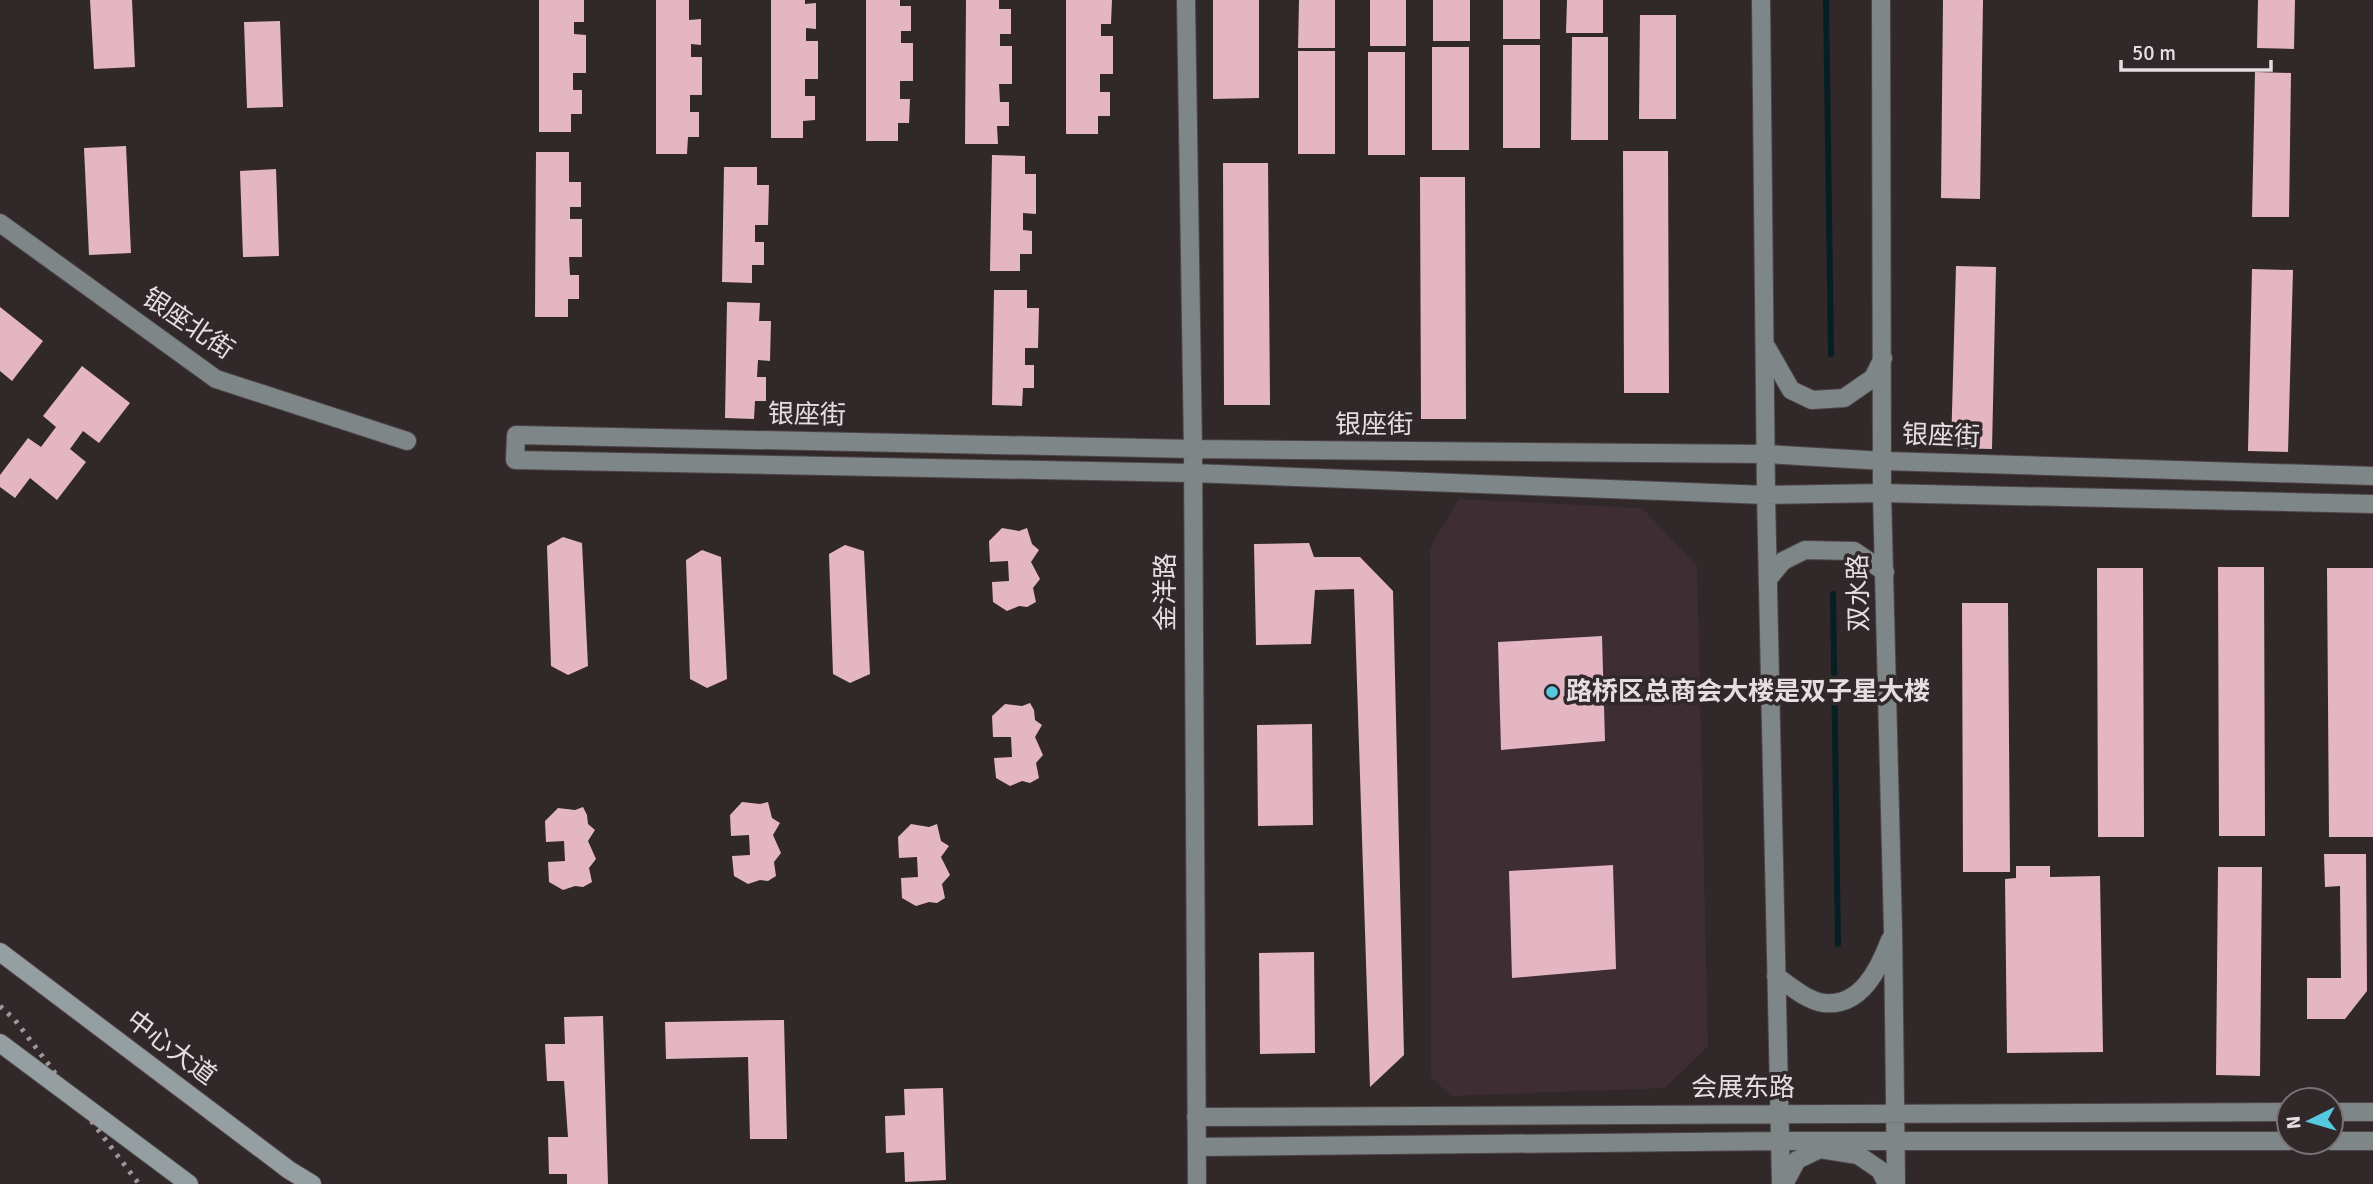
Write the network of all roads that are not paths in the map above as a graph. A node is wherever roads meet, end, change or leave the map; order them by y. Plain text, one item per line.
1 (1186, 0) edge
2 (1761, 0) edge
3 (1881, 0) edge
4 (0, 223) edge
5 (1765, 345) junction
6 (1884, 357) junction
7 (407, 441) dead end
8 (1193, 449) junction
9 (1767, 454) junction
10 (1884, 461) junction
11 (1192, 473) junction
12 (2373, 475) edge
13 (1882, 494) junction
14 (1766, 495) junction
15 (2373, 504) edge
16 (1885, 572) junction
17 (1768, 579) junction
18 (1894, 931) junction
19 (0, 952) edge
20 (1776, 976) junction
21 (0, 1043) edge
22 (2275, 1112) edge
23 (2345, 1112) edge
24 (2373, 1112) edge
25 (1779, 1114) junction
26 (1894, 1114) junction
27 (1196, 1117) junction
28 (1780, 1141) junction
29 (1895, 1141) junction
30 (2275, 1141) edge
31 (2345, 1141) edge
32 (2373, 1141) edge
33 (1197, 1147) junction
34 (188, 1184) edge
35 (312, 1184) edge
36 (1197, 1184) edge
37 (1783, 1184) edge
38 (1887, 1184) edge
39 (1896, 1184) edge

1 - 8 main road, 金洋路
2 - 5 main road
3 - 6 main road, 双水路
4 - 7 main road, 银座北街
5 - 6 main road
5 - 9 main road
6 - 10 main road, 双水路
8 - 9 main road, 银座街
8 - 11 main road, 金洋路
8 - 11 main road, 银座街
9 - 10 main road, 银座街
9 - 14 main road
10 - 12 main road, 银座街
10 - 13 main road, 双水路
11 - 14 main road, 银座街
11 - 27 main road, 金洋路
13 - 14 main road, 银座街
13 - 15 main road, 银座街
13 - 16 main road, 双水路
14 - 17 main road
16 - 17 main road
16 - 18 main road, 双水路
17 - 20 main road
18 - 20 main road
18 - 26 main road, 双水路
19 - 35 main road, 中心大道
20 - 25 main road
21 - 34 main road
22 - 26 main road, 会展东路
23 - 24 main road
25 - 26 main road, 会展东路
25 - 27 main road, 会展东路
25 - 28 main road
26 - 29 main road, 双水路
27 - 33 main road, 金洋路
28 - 29 main road, 会展东路
28 - 33 main road, 会展东路
28 - 37 main road
29 - 30 main road, 会展东路
29 - 39 main road, 双水路
31 - 32 main road
33 - 36 main road, 金洋路
37 - 38 main road

